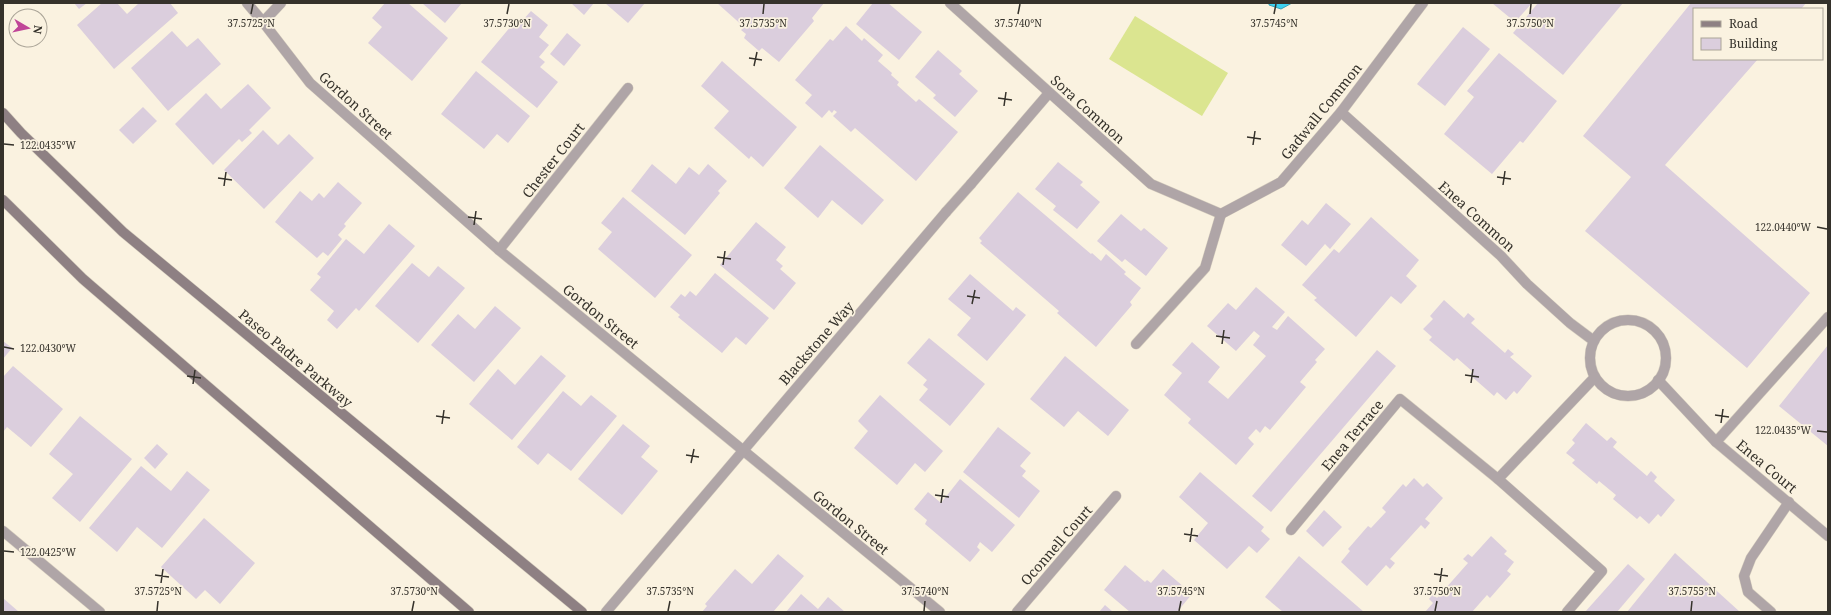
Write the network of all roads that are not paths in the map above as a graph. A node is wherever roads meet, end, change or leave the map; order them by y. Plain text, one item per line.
1 (247, 3) edge
2 (281, 3) edge
3 (950, 3) edge
4 (1423, 3) edge
5 (263, 22) junction
6 (628, 88) dead end
7 (1049, 93) junction
8 (1341, 112) junction
9 (3, 113) edge
10 (3, 200) edge
11 (1221, 214) junction
12 (499, 250) junction
13 (1828, 317) edge
14 (1594, 341) junction
15 (1136, 344) dead end
16 (1595, 377) junction
17 (1658, 380) junction
18 (1716, 442) junction
19 (742, 451) junction
20 (1498, 479) junction
21 (1116, 496) dead end
22 (1789, 502) junction
23 (1291, 530) dead end
24 (3, 531) edge
25 (1828, 536) edge
26 (100, 612) edge
27 (469, 612) edge
28 (582, 612) edge
29 (606, 612) edge
30 (940, 612) edge
31 (1017, 612) edge
32 (1567, 612) edge
33 (1771, 612) edge

1 - 5 street, Gordon Street
2 - 5 street
3 - 7 street, Sora Common
4 - 8 street, Gadwall Common
5 - 12 street, Gordon Street
6 - 12 street, Chester Court
7 - 11 street, Sora Common
7 - 19 street, Blackstone Way
8 - 11 street, Gadwall Common
8 - 14 street, Enea Common
9 - 28 main road, Paseo Padre Parkway
10 - 27 main road
11 - 15 street
12 - 19 street, Gordon Street
13 - 18 street
14 - 16 street
14 - 17 street
16 - 17 street
16 - 20 street
17 - 18 street, Enea Court
18 - 22 street, Enea Court
19 - 29 street, Blackstone Way
19 - 30 street, Gordon Street
20 - 23 street, Enea Terrace
20 - 32 street, Enea Terrace
21 - 31 street, Oconnell Court
22 - 25 street, Enea Court
22 - 33 street
24 - 26 street

